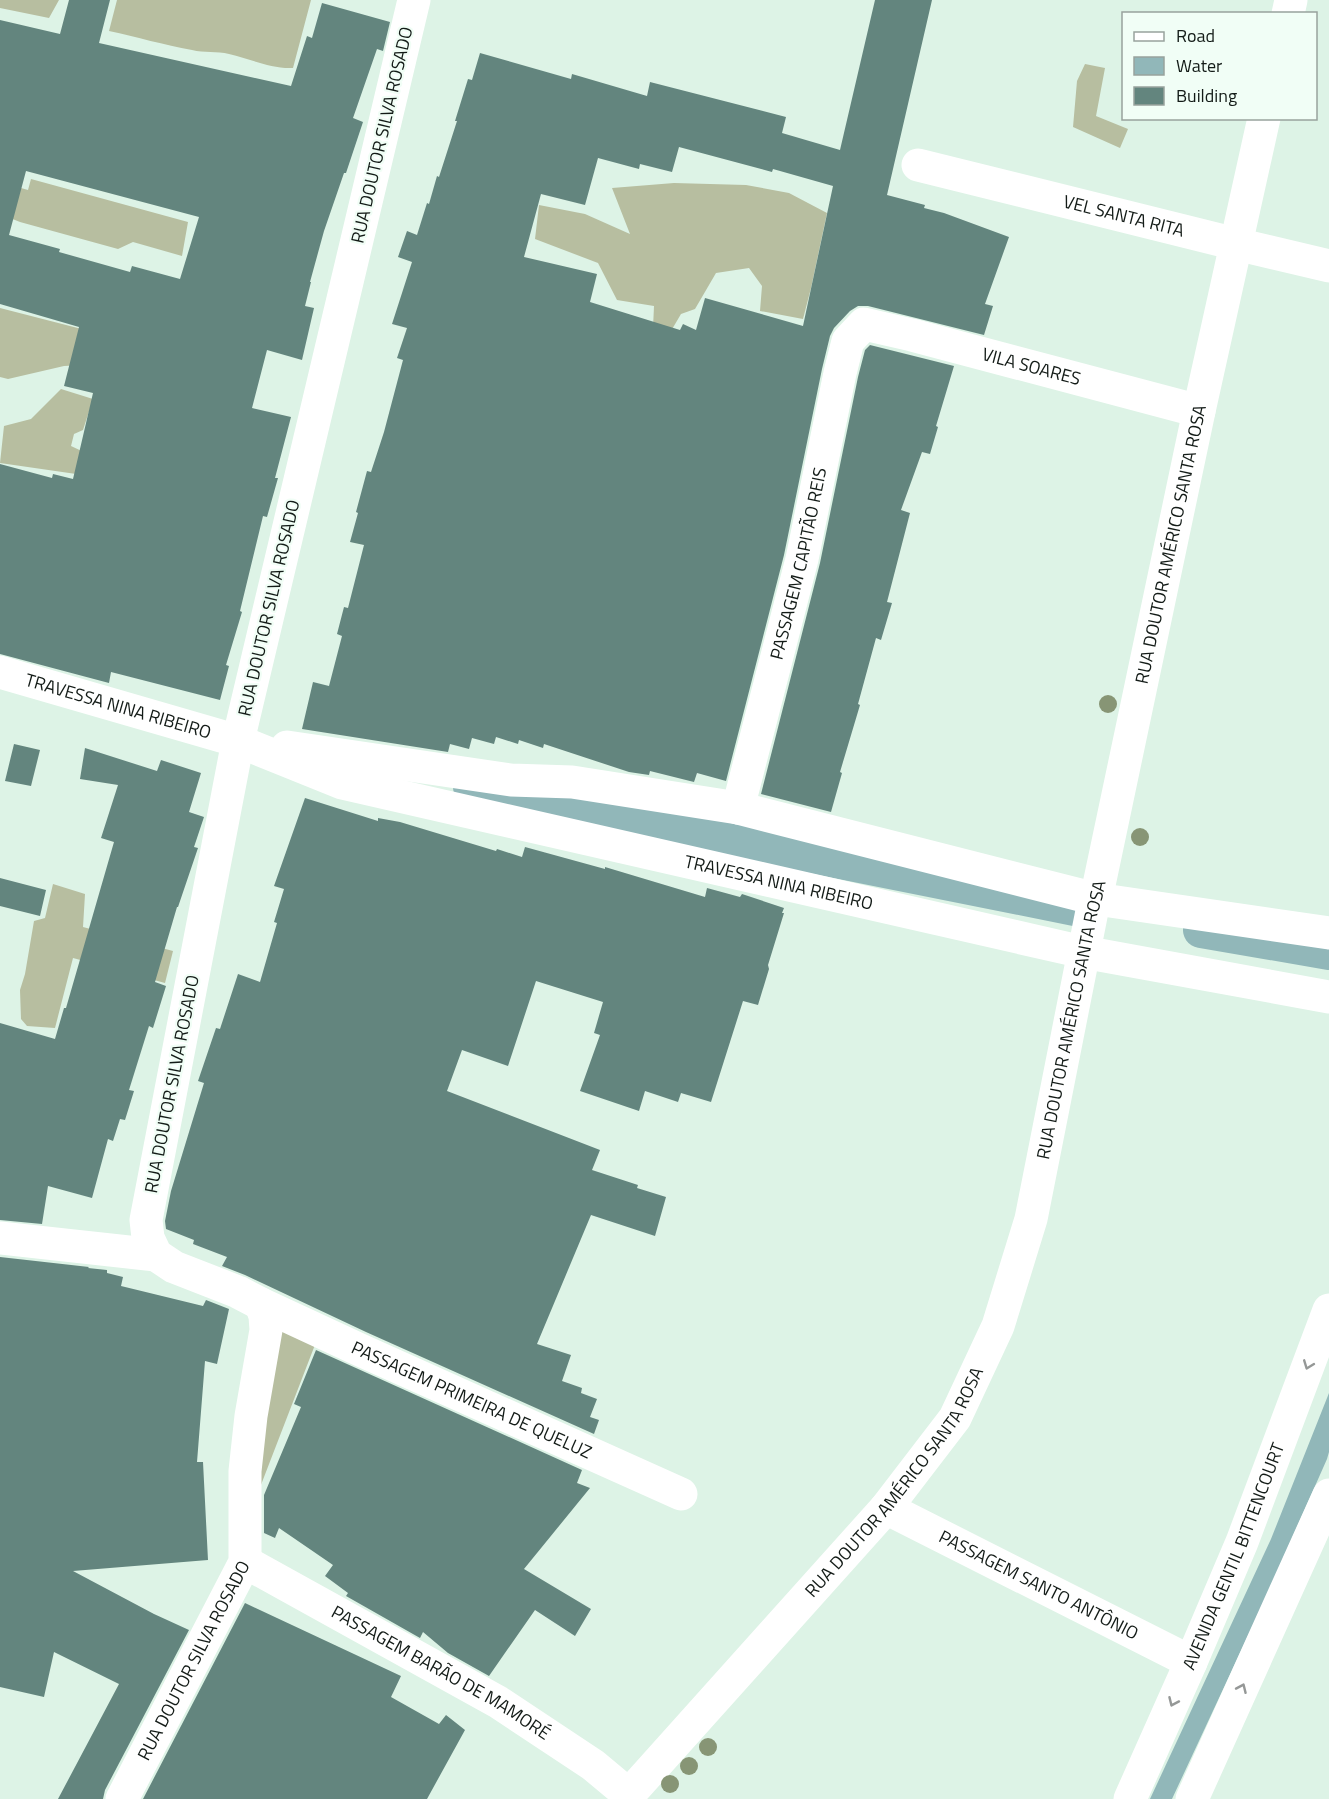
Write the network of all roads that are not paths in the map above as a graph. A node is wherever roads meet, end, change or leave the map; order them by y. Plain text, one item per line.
1 (414, 0) edge
2 (1264, 120) edge
3 (918, 165) dead end
4 (1236, 244) junction
5 (1329, 266) edge
6 (864, 324) joint
7 (1199, 411) junction
8 (0, 672) edge
9 (238, 741) junction
10 (738, 808) junction
11 (1096, 899) junction
12 (1329, 933) edge
13 (1083, 952) junction
14 (1329, 997) edge
15 (0, 1238) edge
16 (156, 1255) junction
17 (261, 1304) junction
18 (1329, 1310) edge
19 (681, 1494) dead end
20 (1329, 1495) edge
21 (886, 1508) junction
22 (245, 1562) junction
23 (1191, 1662) junction
24 (627, 1797) edge
25 (122, 1799) edge
26 (1130, 1799) edge
27 (1192, 1799) edge

1 - 9 street, RUA DOUTOR SILVA ROSADO
2 - 4 street, RUA DOUTOR AMÉRICO SANTA ROSA
3 - 4 street, VEL SANTA RITA
4 - 5 street, VEL SANTA RITA
4 - 7 street, RUA DOUTOR AMÉRICO SANTA ROSA
6 - 7 street, VILA SOARES
6 - 10 street, PASSAGEM CAPITÃO REIS
7 - 11 street, RUA DOUTOR AMÉRICO SANTA ROSA
8 - 9 street, TRAVESSA NINA RIBEIRO
9 - 10 street, TRAVESSA NINA RIBEIRO
9 - 13 street, TRAVESSA NINA RIBEIRO
9 - 16 street, RUA DOUTOR SILVA ROSADO
10 - 11 street, TRAVESSA NINA RIBEIRO
11 - 12 street, TRAVESSA NINA RIBEIRO
11 - 13 street, RUA DOUTOR AMÉRICO SANTA ROSA
13 - 14 street, TRAVESSA NINA RIBEIRO
13 - 21 street, RUA DOUTOR AMÉRICO SANTA ROSA
15 - 16 street
16 - 17 street, PASSAGEM PRIMEIRA DE QUELUZ
17 - 19 street, PASSAGEM PRIMEIRA DE QUELUZ
17 - 22 street, RUA DOUTOR SILVA ROSADO
18 -> 23 street, AVENIDA GENTIL BITTENCOURT
27 -> 20 street
21 - 23 street, PASSAGEM SANTO ANTÔNIO
21 - 24 street, RUA DOUTOR AMÉRICO SANTA ROSA
22 - 24 street, PASSAGEM BARÃO DE MAMORÉ
22 - 25 street, RUA DOUTOR SILVA ROSADO
23 -> 26 street, AVENIDA GENTIL BITTENCOURT

